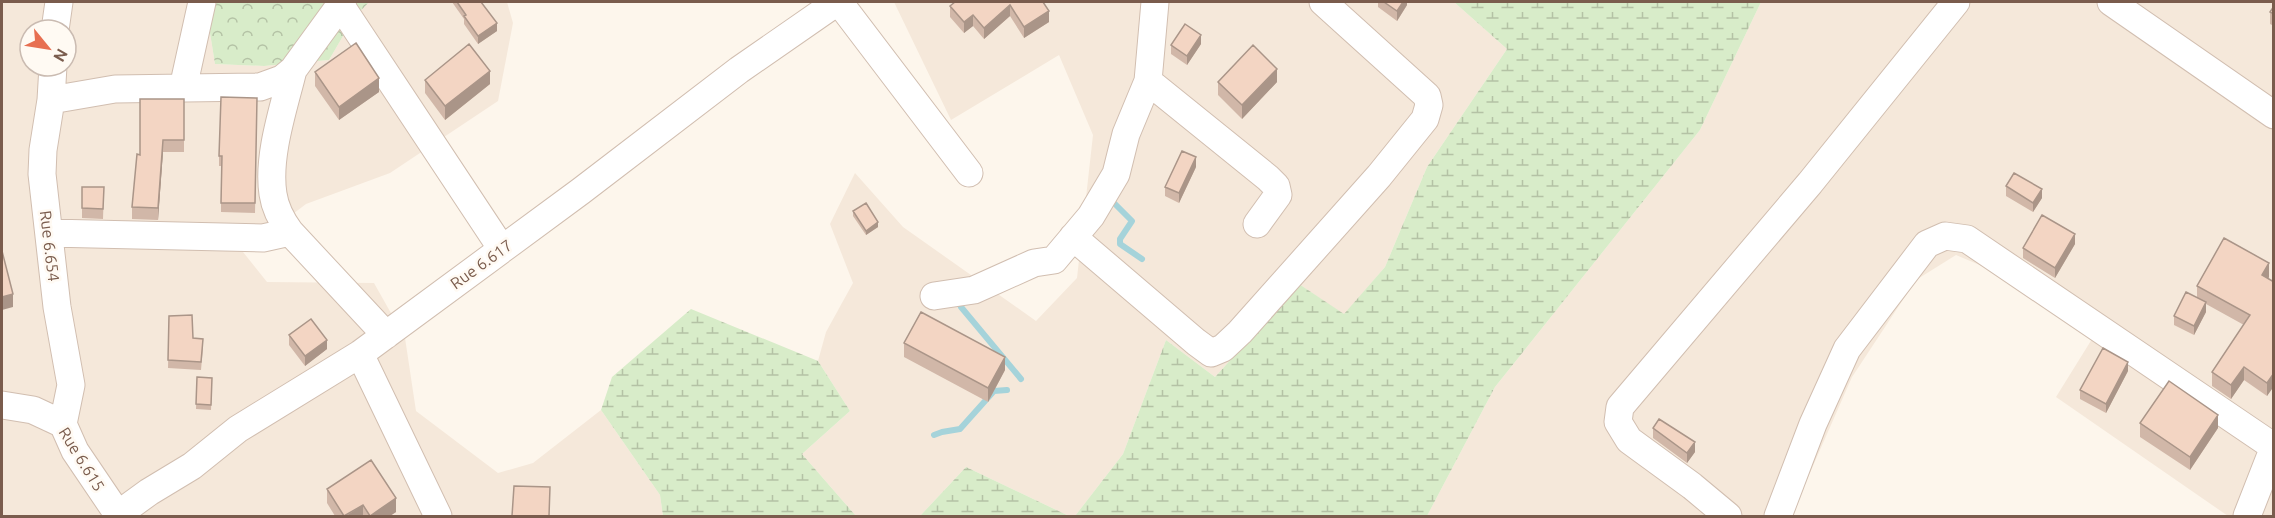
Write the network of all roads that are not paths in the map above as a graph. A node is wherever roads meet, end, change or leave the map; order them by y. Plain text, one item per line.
1 (60, 2) edge
2 (202, 2) edge
3 (838, 2) edge
4 (1155, 2) edge
5 (1323, 2) edge
6 (1956, 2) edge
7 (2111, 2) edge
8 (342, 3) edge
9 (57, 18) edge
10 (293, 70) junction
11 (52, 78) edge
12 (1148, 81) junction
13 (183, 88) junction
14 (51, 100) junction
15 (2274, 115) edge
16 (969, 173) dead end
17 (1257, 224) dead end
18 (290, 232) junction
19 (49, 233) junction
20 (1073, 237) junction
21 (502, 249) junction
22 (934, 296) dead end
23 (386, 335) junction
24 (360, 354) junction
25 (2, 405) edge
26 (63, 424) junction
27 (118, 516) edge
28 (438, 516) edge
29 (1728, 516) edge
30 (1778, 516) edge
31 (2247, 516) edge

1 - 9 street
2 - 13 street
3 - 16 street
3 - 21 street, Rue 6.617
4 - 12 street
5 - 20 street
6 - 29 street
7 - 15 street
8 - 10 street
8 - 21 street
10 - 13 street
10 - 18 street
11 - 14 street, Rue 6.654
12 - 17 street
12 - 20 street
13 - 14 street
14 - 19 street, Rue 6.654
18 - 19 street
18 - 23 street
19 - 26 street, Rue 6.654
20 - 22 street
21 - 23 street, Rue 6.617
23 - 24 street, Rue 6.617
24 - 27 street, Rue 6.617
24 - 28 street
25 - 26 street, Rue 6.615
26 - 27 street, Rue 6.615
30 - 31 street

